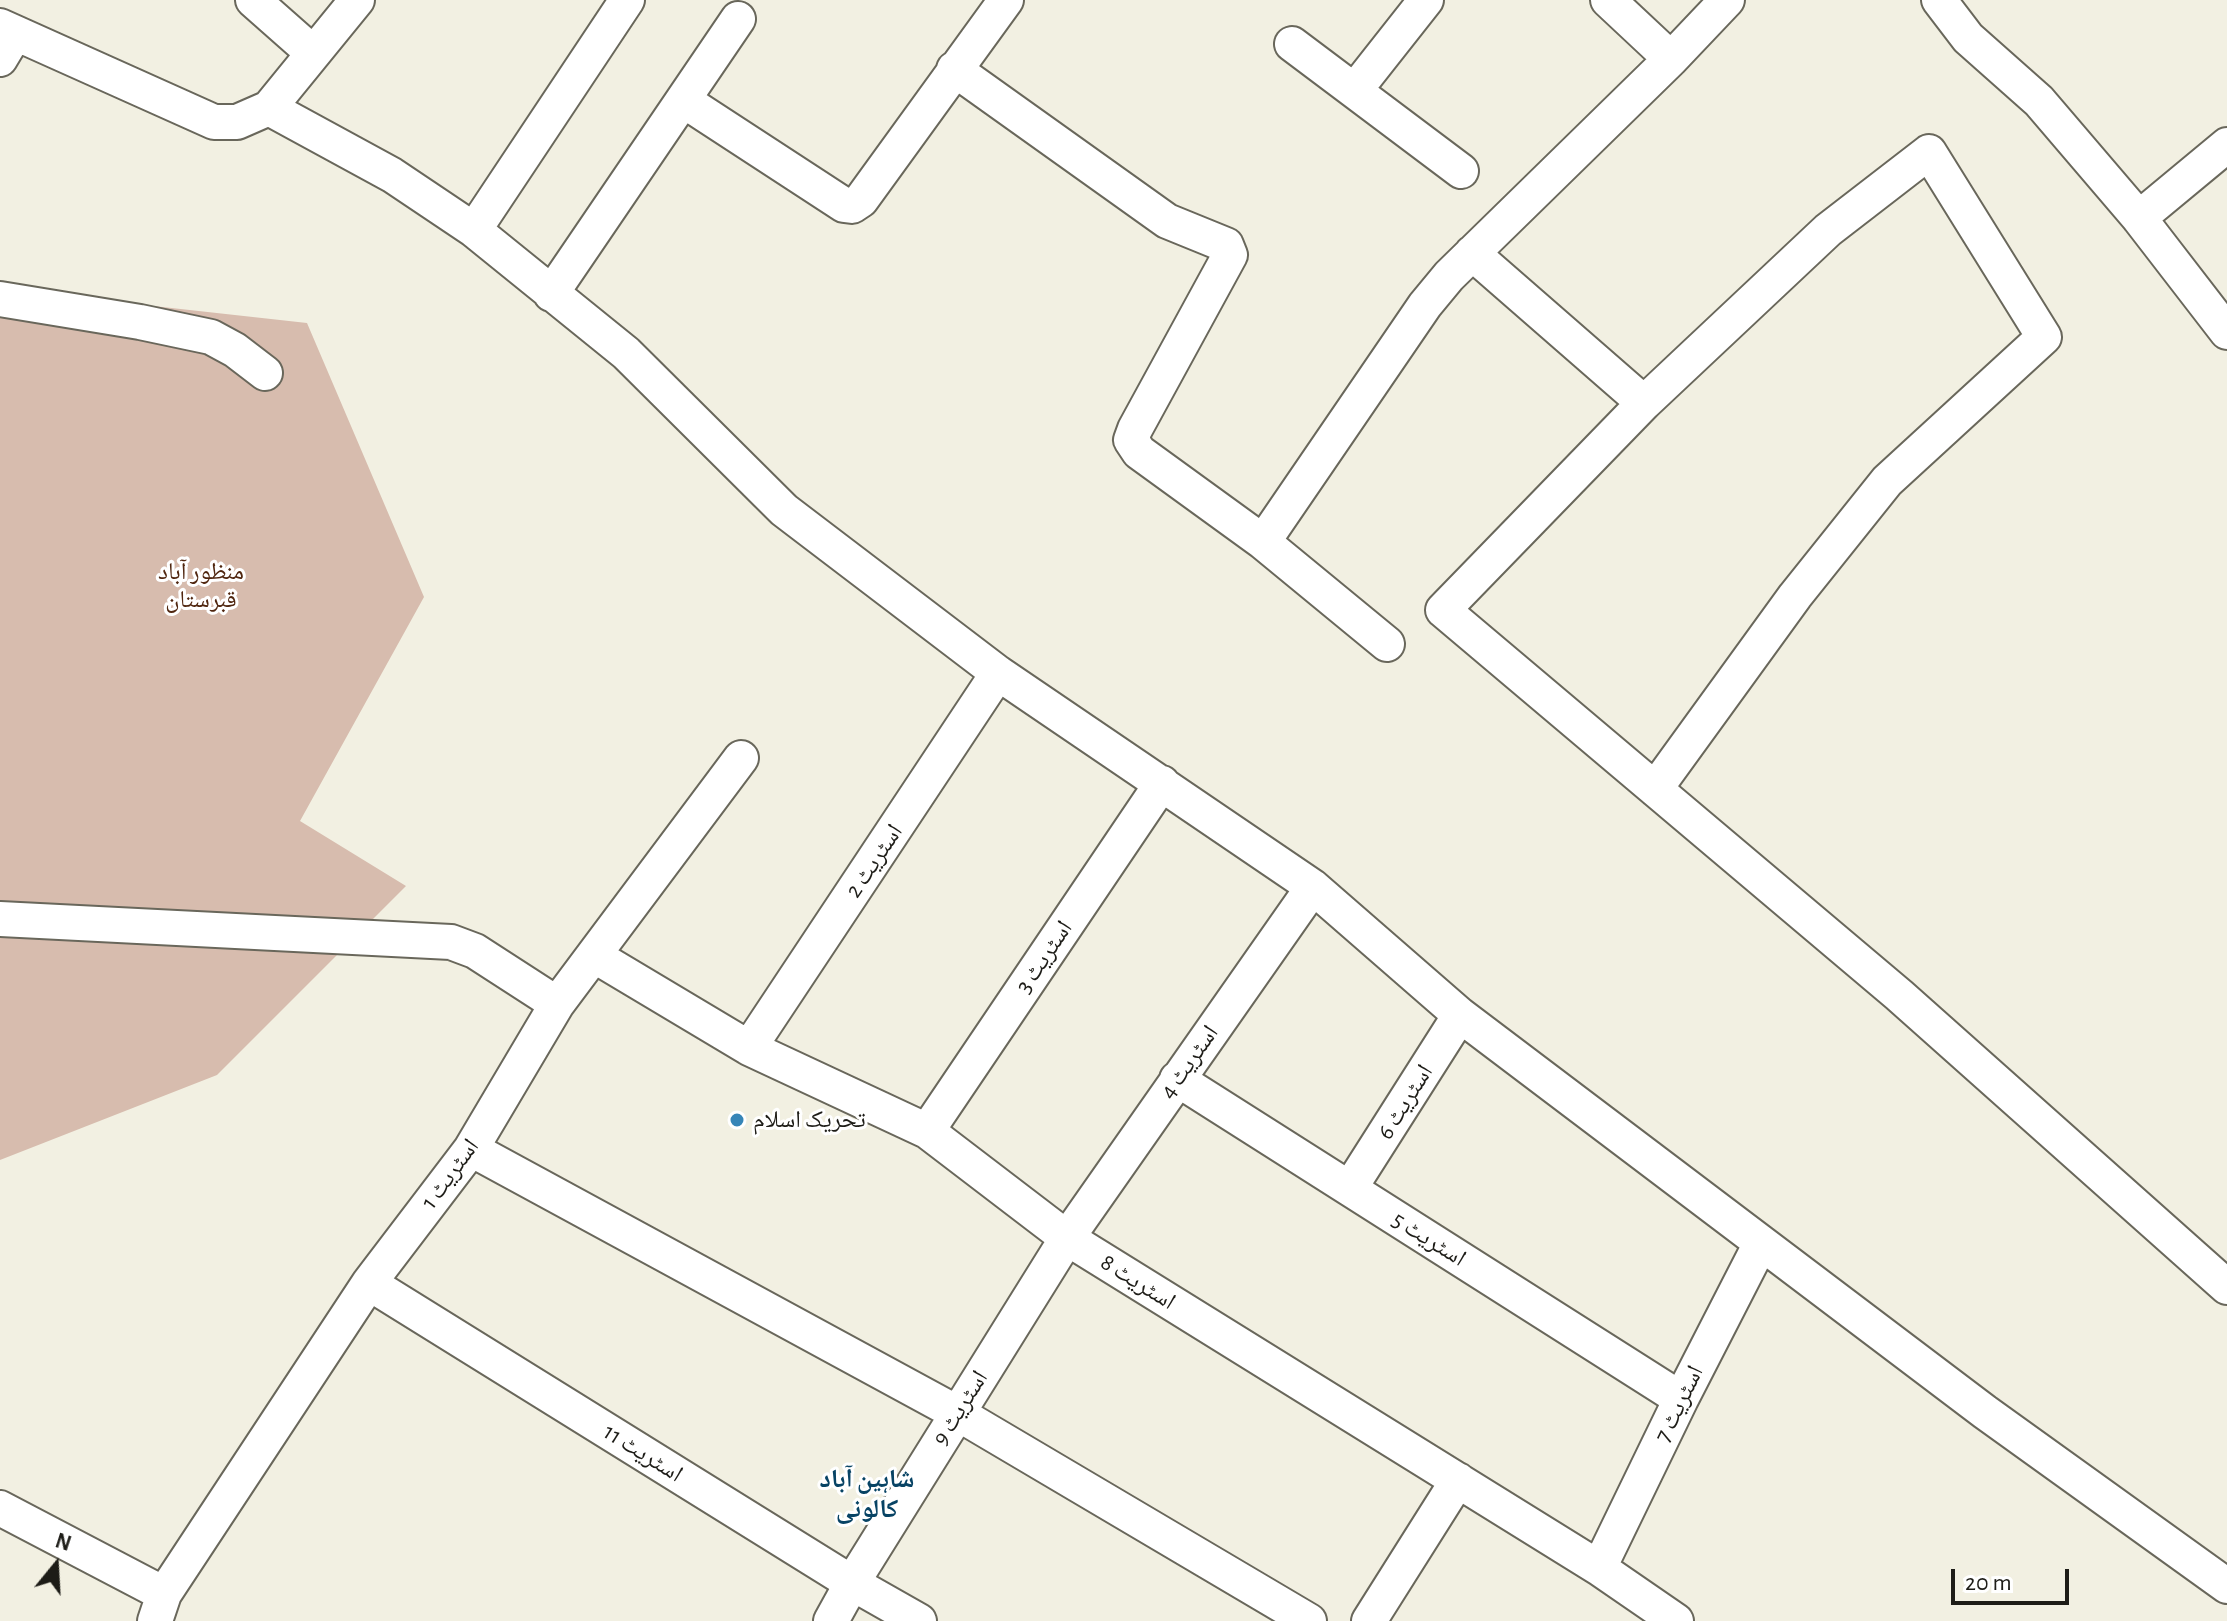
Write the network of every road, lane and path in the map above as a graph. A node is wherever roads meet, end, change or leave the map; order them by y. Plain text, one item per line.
1 (253, 0) edge
2 (357, 0) edge
3 (627, 0) edge
4 (1006, 0) edge
5 (1426, 0) edge
6 (1608, 0) edge
7 (1727, 0) edge
8 (1939, 0) edge
9 (738, 19) dead end
10 (5, 40) edge
11 (1292, 44) dead end
12 (313, 53) junction
13 (1671, 59) junction
14 (954, 69) junction
15 (1355, 90) junction
16 (683, 100) junction
17 (269, 108) junction
18 (2227, 145) edge
19 (1461, 171) dead end
20 (2139, 218) junction
21 (474, 230) junction
22 (1472, 253) junction
23 (551, 294) junction
24 (0, 299) edge
25 (2227, 332) edge
26 (265, 373) dead end
27 (1644, 403) junction
28 (1263, 542) junction
29 (1387, 644) dead end
30 (998, 673) junction
31 (741, 758) dead end
32 (1162, 783) junction
33 (1655, 789) junction
34 (1313, 887) junction
35 (0, 919) edge
36 (595, 956) junction
37 (557, 1004) junction
38 (1460, 1015) junction
39 (749, 1048) junction
40 (1177, 1079) junction
41 (927, 1131) junction
42 (471, 1149) junction
43 (1350, 1188) junction
44 (1067, 1238) junction
45 (1761, 1243) junction
46 (369, 1283) junction
47 (2227, 1287) edge
48 (1681, 1399) junction
49 (957, 1413) junction
50 (1458, 1480) junction
51 (0, 1508) edge
52 (1599, 1568) junction
53 (852, 1583) junction
54 (2227, 1586) edge
55 (159, 1607) edge
56 (831, 1621) edge
57 (919, 1621) edge
58 (1309, 1621) edge
59 (1369, 1621) edge
60 (1676, 1621) edge

1 - 12 street
2 - 12 street
3 - 21 street
4 - 14 street
5 - 15 street
6 - 13 street
7 - 13 street
8 - 20 street
9 - 16 street
10 - 17 street
11 - 15 street
12 - 17 street
13 - 22 street
14 - 16 street
14 - 28 street
15 - 19 street
16 - 23 street
17 - 21 street
18 - 20 street
20 - 25 street
21 - 23 street
22 - 27 street
22 - 28 street
23 - 30 street
24 - 26 street
27 - 33 street
27 - 33 street
28 - 29 street
30 - 32 street
30 - 39 street, اسٹریٹ 2
31 - 36 street, اسٹریٹ 1
32 - 34 street
32 - 41 street, اسٹریٹ 3
33 - 47 street
34 - 38 street
34 - 40 street, اسٹریٹ 4
35 - 37 street
36 - 37 street, اسٹریٹ 1
36 - 39 street, اسٹریٹ 8
37 - 42 street, اسٹریٹ 1
38 - 43 street, اسٹریٹ 6
38 - 45 street
39 - 41 street, اسٹریٹ 8
40 - 43 street, اسٹریٹ 5
40 - 44 street, اسٹریٹ 4
41 - 44 street, اسٹریٹ 8
42 - 46 street, اسٹریٹ 1
42 - 49 street
43 - 48 street, اسٹریٹ 5
44 - 49 street, اسٹریٹ 9
44 - 50 street, اسٹریٹ 8
45 - 48 street, اسٹریٹ 7
45 - 54 street
46 - 53 street, اسٹریٹ 11
46 - 55 street, اسٹریٹ 1
48 - 52 street, اسٹریٹ 7
49 - 53 street, اسٹریٹ 9
49 - 58 street
50 - 52 street, اسٹریٹ 8
50 - 59 street
51 - 55 street
52 - 60 street, اسٹریٹ 8
53 - 56 street, اسٹریٹ 9
53 - 57 street, اسٹریٹ 11

